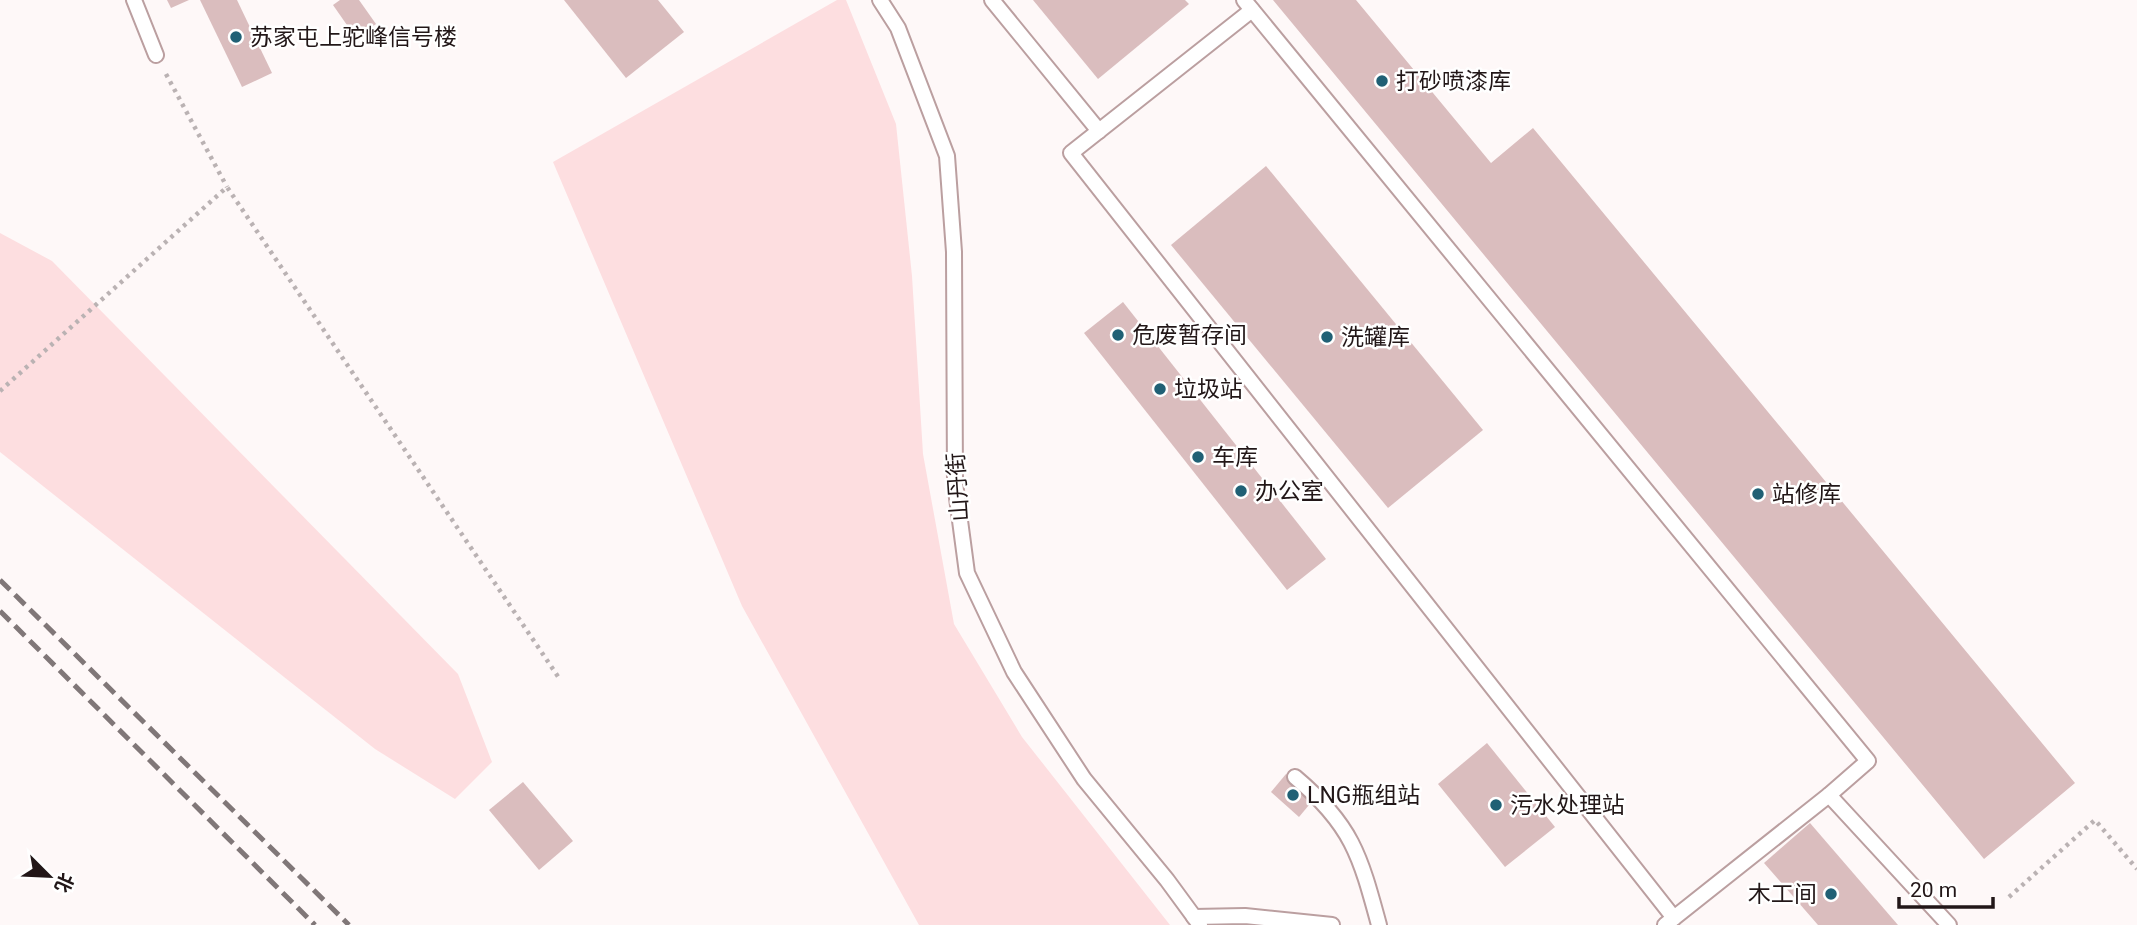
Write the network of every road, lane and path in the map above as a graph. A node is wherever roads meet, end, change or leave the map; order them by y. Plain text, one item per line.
1 (134, 0) edge
2 (880, 0) edge
3 (992, 0) edge
4 (1248, 5) edge
5 (156, 55) joint
6 (1098, 131) junction
7 (227, 187) junction
8 (0, 391) edge
9 (559, 678) dead end
10 (1295, 777) dead end
11 (1829, 795) junction
12 (2137, 869) edge
13 (2009, 897) dead end
14 (1197, 921) edge
15 (1670, 922) edge
16 (1332, 925) edge
17 (1379, 925) edge
18 (1949, 925) edge

1 - 5 lane
2 - 14 lane, 山丹街
3 - 6 lane
4 - 6 lane
4 - 11 lane
5 - 7 path
6 - 15 lane
7 - 8 path
7 - 9 path
10 - 17 lane
11 - 15 lane
11 - 18 lane
12 - 13 path
14 - 16 lane

